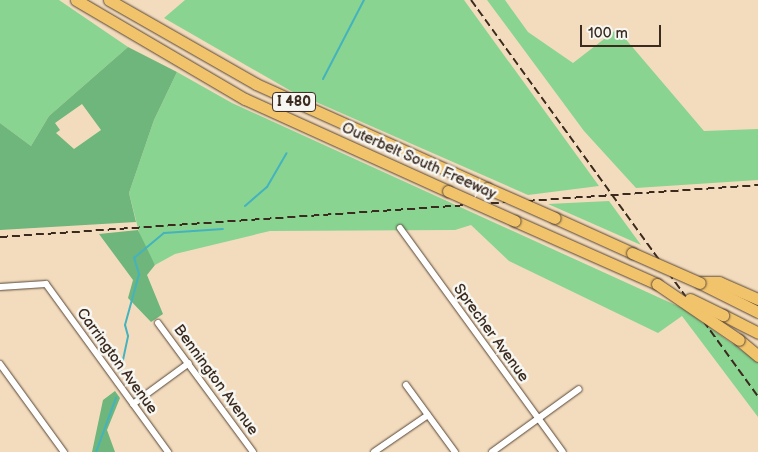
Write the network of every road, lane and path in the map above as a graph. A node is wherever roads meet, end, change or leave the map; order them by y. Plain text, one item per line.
1 (76, 0) edge
2 (109, 0) edge
3 (400, 228) dead end
4 (655, 283) junction
5 (700, 283) junction
6 (0, 287) edge
7 (758, 300) edge
8 (758, 312) edge
9 (158, 322) dead end
10 (758, 333) edge
11 (758, 356) edge
12 (189, 363) junction
13 (0, 364) edge
14 (406, 385) dead end
15 (578, 389) dead end
16 (133, 404) junction
17 (428, 414) junction
18 (538, 418) junction
19 (64, 452) edge
20 (168, 452) edge
21 (253, 452) edge
22 (374, 452) edge
23 (455, 452) edge
24 (492, 452) edge
25 (563, 452) edge

1 - 4 highway, Outerbelt South Freeway / I 480, bridge
2 - 5 highway, Outerbelt South Freeway / I 480, bridge
3 - 18 street, Sprecher Avenue
4 - 10 highway, Outerbelt South Freeway / I 480, bridge
4 - 11 highway, bridge
5 - 7 highway
5 - 8 highway, Outerbelt South Freeway / I 480
6 - 16 street, Carrington Avenue
9 - 12 street, Bennington Avenue
12 - 16 street
12 - 21 street, Bennington Avenue
13 - 19 street
14 - 17 street
15 - 18 street
16 - 20 street, Carrington Avenue
17 - 22 street
17 - 23 street
18 - 24 street
18 - 25 street, Sprecher Avenue

